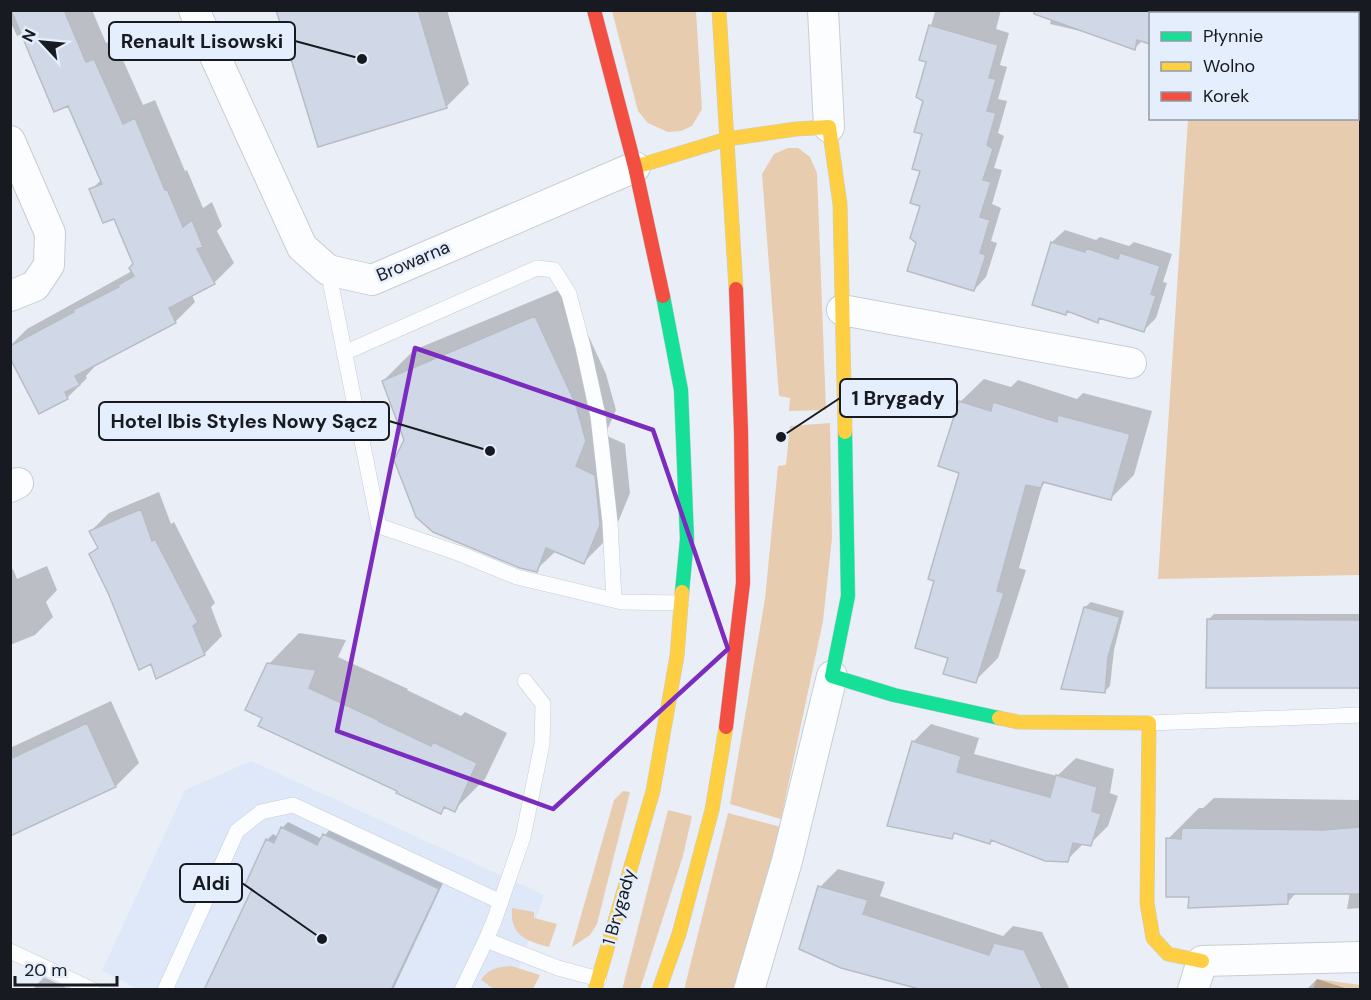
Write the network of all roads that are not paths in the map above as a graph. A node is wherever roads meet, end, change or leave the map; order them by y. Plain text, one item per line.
1 (194, 10) edge
2 (594, 10) edge
3 (719, 10) edge
4 (823, 10) edge
5 (828, 127) junction
6 (728, 139) junction
7 (10, 141) edge
8 (635, 167) junction
9 (328, 270) junction
10 (10, 296) edge
11 (842, 310) junction
12 (344, 353) junction
13 (1131, 363) dead end
14 (614, 600) junction
15 (681, 603) junction
16 (832, 676) junction
17 (525, 681) dead end
18 (1360, 715) edge
19 (1149, 723) junction
20 (501, 902) junction
21 (486, 940) junction
22 (10, 951) edge
23 (1360, 957) edge
24 (1202, 961) junction
25 (597, 984) edge
26 (93, 990) edge
27 (165, 990) edge
28 (462, 990) edge
29 (659, 990) edge
30 (749, 990) edge
31 (1193, 990) edge

1 - 9 street, Browarna
2 - 8 street, 1 Brygady
3 - 6 street
4 - 5 street
5 - 6 street
5 - 11 street
6 - 8 street
6 - 29 street
7 - 10 street
8 - 9 street, Browarna
8 - 15 street, 1 Brygady
9 - 12 lane
11 - 13 street
11 - 16 street
12 - 14 lane
12 - 14 lane
14 - 15 lane
15 - 25 street, 1 Brygady
16 - 19 street
16 - 30 street
17 - 20 lane
18 - 19 lane
19 - 24 street
20 - 21 lane
20 - 27 lane
21 - 25 lane
21 - 28 lane
22 - 26 lane
23 - 24 street
24 - 31 street

